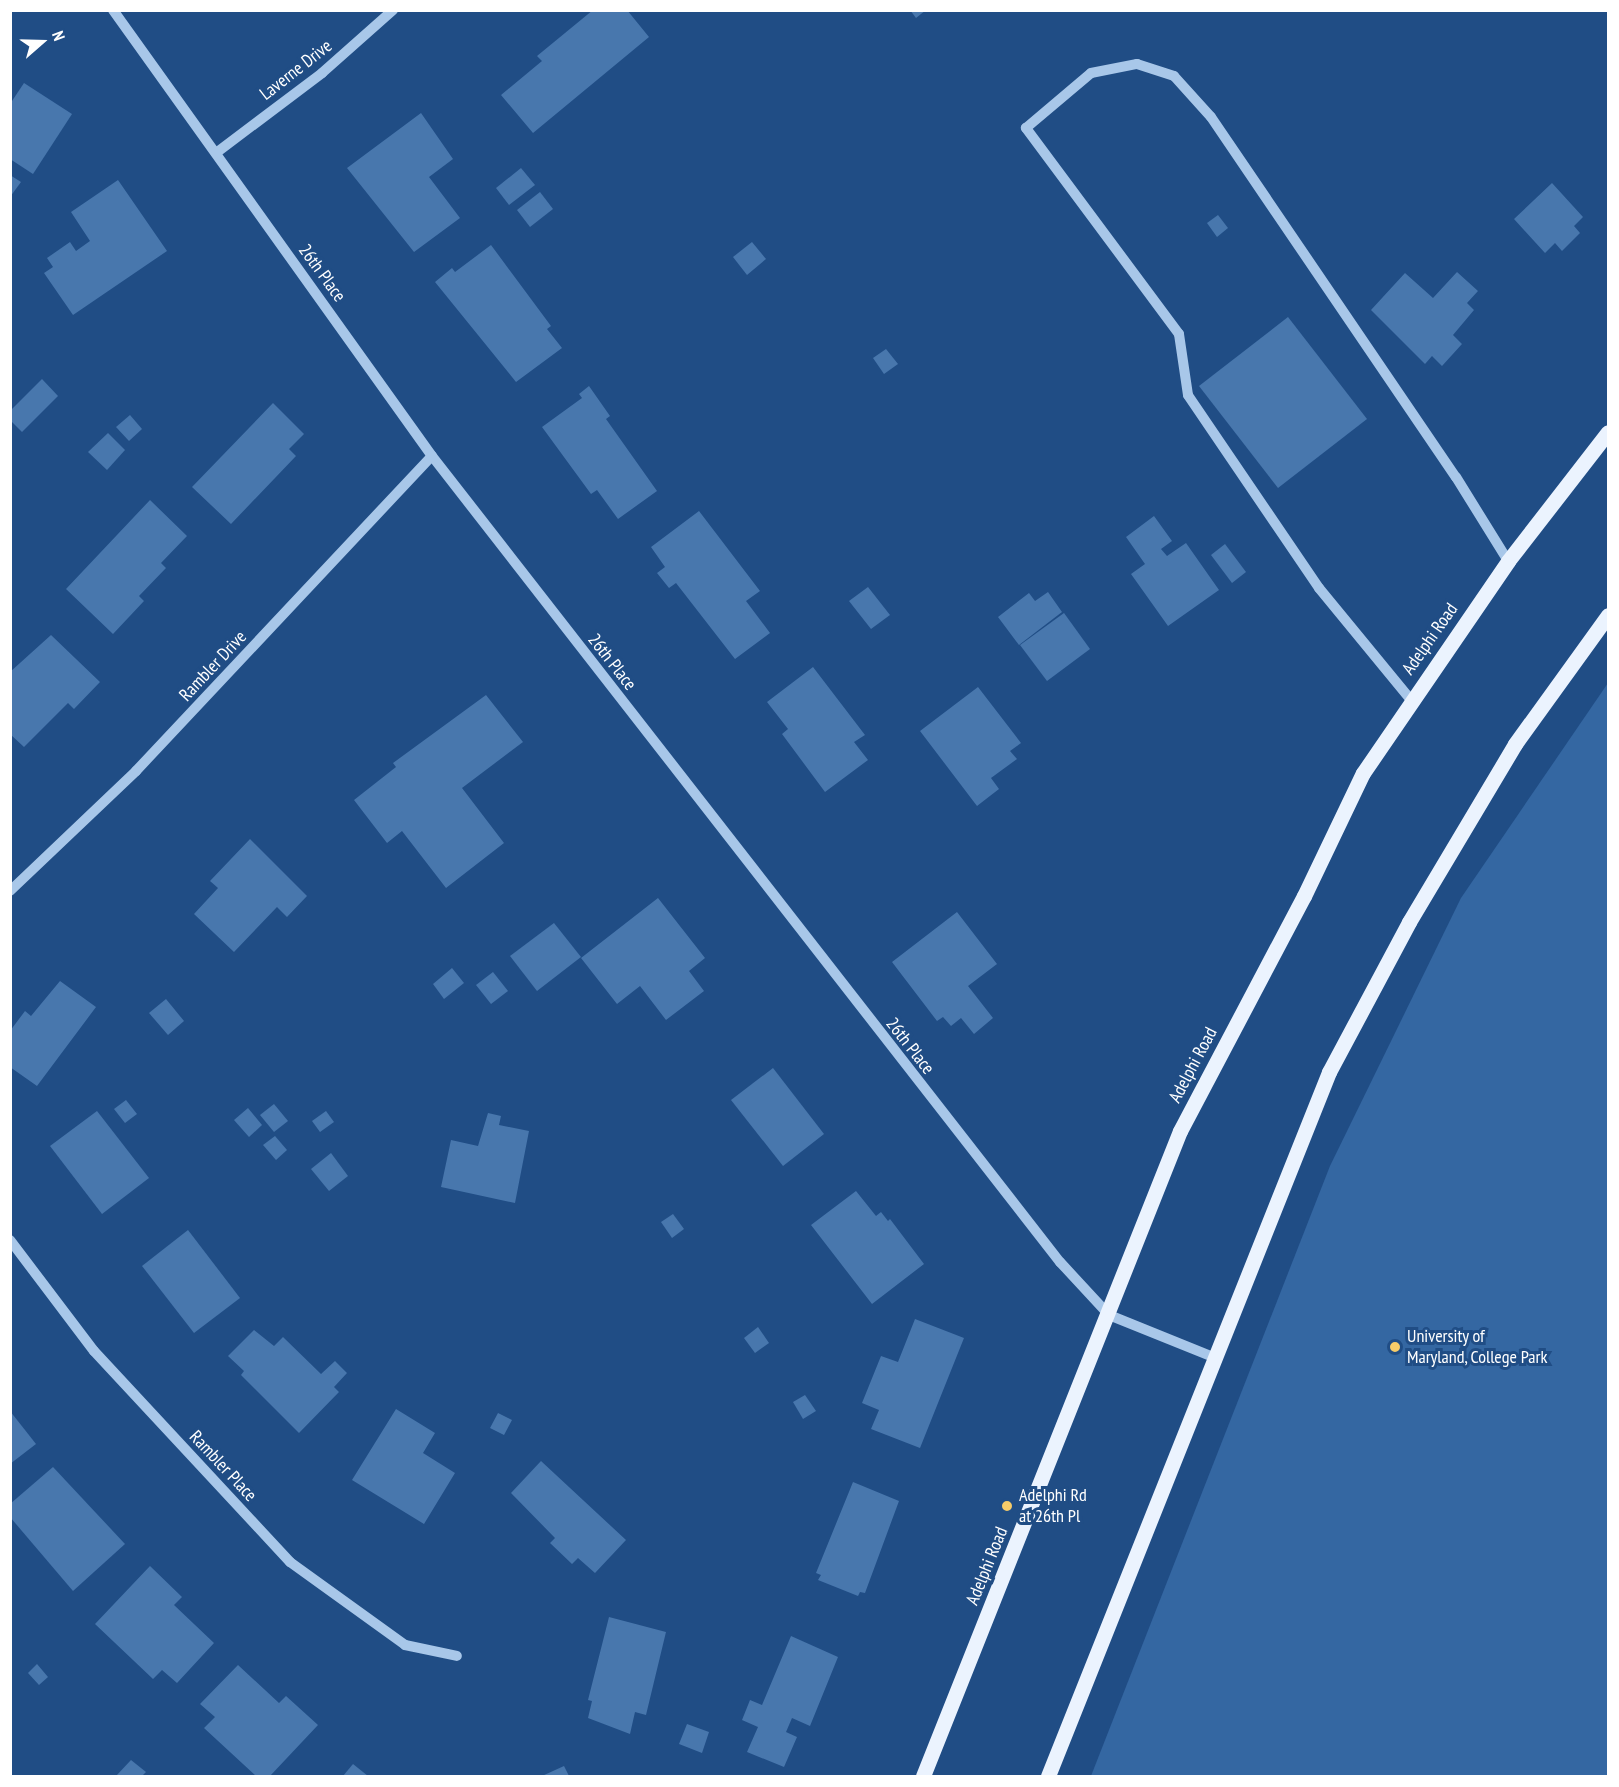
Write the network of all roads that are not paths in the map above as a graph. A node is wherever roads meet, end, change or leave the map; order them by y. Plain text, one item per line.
1 (113, 10) edge
2 (393, 10) edge
3 (216, 153) junction
4 (1608, 432) edge
5 (432, 456) junction
6 (1508, 561) junction
7 (1608, 615) edge
8 (1411, 700) junction
9 (10, 891) edge
10 (10, 1240) edge
11 (1109, 1315) junction
12 (1213, 1357) junction
13 (457, 1656) dead end
14 (923, 1776) edge
15 (1048, 1776) edge

1 - 3 street, 26th Place
2 - 3 street, Laverne Drive
3 - 5 street, 26th Place
4 - 6 main road, Adelphi Road
5 - 9 street, Rambler Drive
5 - 11 street, 26th Place
6 - 8 main road, Adelphi Road
6 - 8 street
7 - 12 main road
8 - 11 main road, Adelphi Road
10 - 13 street, Rambler Place
11 - 12 street
11 - 14 main road, Adelphi Road
12 - 15 main road

